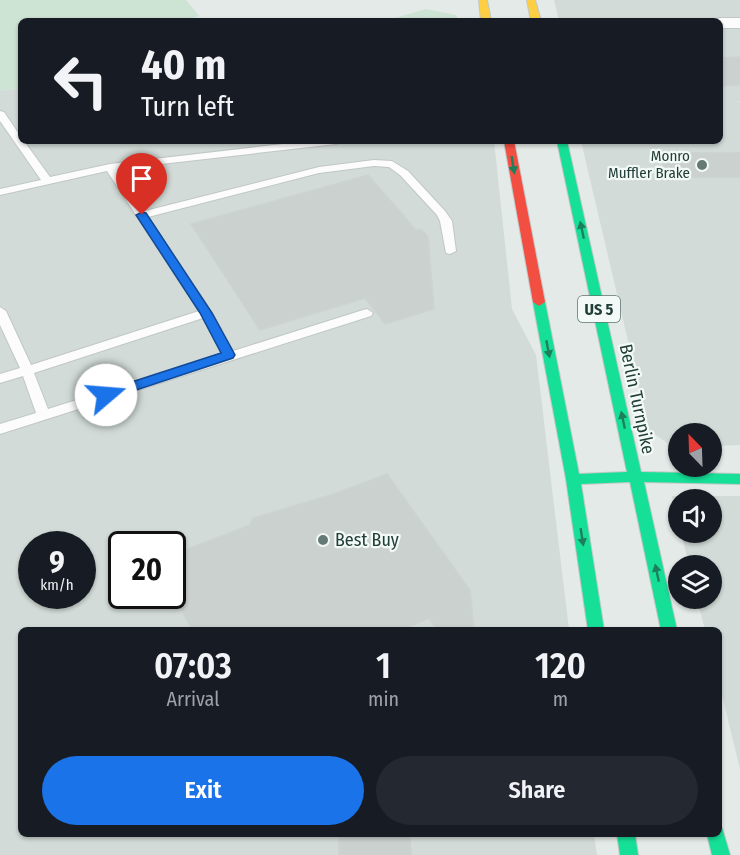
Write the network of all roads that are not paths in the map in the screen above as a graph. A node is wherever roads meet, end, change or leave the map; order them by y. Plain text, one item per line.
1 (483, 0) edge
2 (531, 0) edge
3 (486, 18) edge
4 (535, 18) edge
5 (723, 23) edge
6 (740, 23) edge
7 (0, 114) edge
8 (18, 140) edge
9 (21, 144) edge
10 (310, 144) edge
11 (510, 144) edge
12 (563, 144) edge
13 (110, 167) junction
14 (47, 181) junction
15 (0, 192) edge
16 (142, 215) junction
17 (450, 251) dead end
18 (0, 311) edge
19 (206, 313) junction
20 (367, 313) dead end
21 (229, 355) junction
22 (27, 370) junction
23 (0, 379) edge
24 (44, 415) junction
25 (0, 429) edge
26 (636, 477) junction
27 (573, 479) junction
28 (740, 479) edge
29 (596, 627) edge
30 (668, 627) edge
31 (626, 837) edge
32 (717, 837) edge
33 (629, 855) edge
34 (721, 855) edge

1 - 3 main road
2 - 4 main road
5 - 6 street
7 - 8 lane
9 - 14 lane
10 - 13 lane
11 -> 27 main road
26 -> 12 main road, Berlin Turnpike / US 5
13 - 14 lane
13 - 16 lane
14 - 15 lane
16 - 17 lane
16 - 19 lane
18 - 22 lane
19 - 21 lane
19 - 22 lane
20 - 21 lane
21 - 24 lane
22 - 23 lane
22 - 24 lane
24 - 25 lane
26 - 27 main road
26 - 28 main road
30 -> 26 main road, Berlin Turnpike / US 5
27 -> 29 main road
31 - 33 main road
32 - 34 main road

